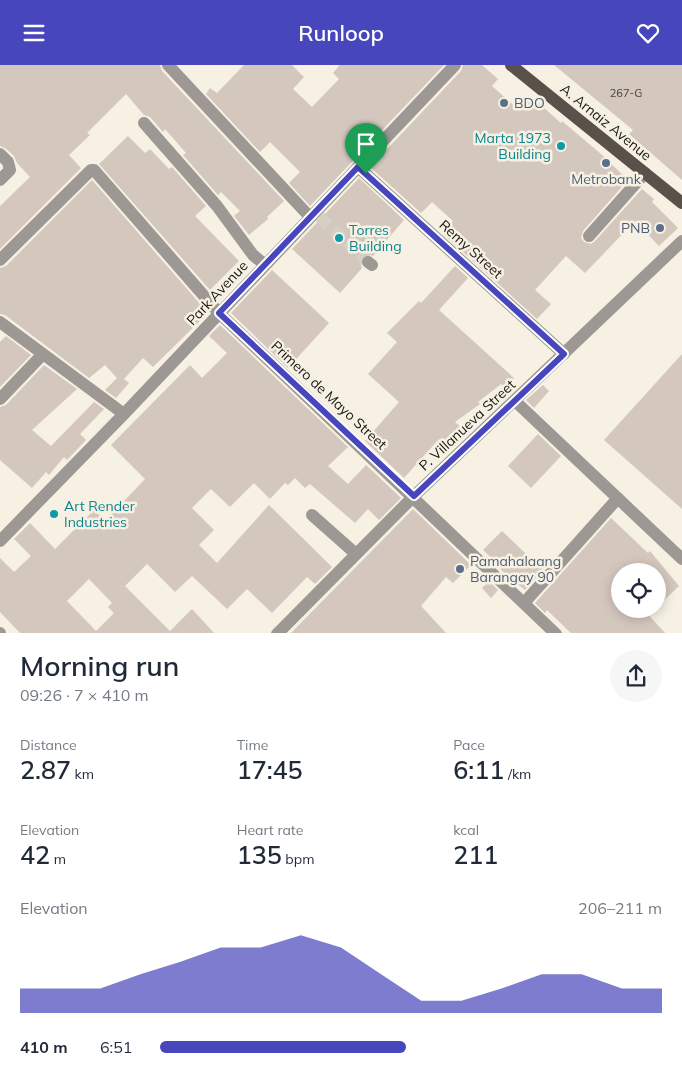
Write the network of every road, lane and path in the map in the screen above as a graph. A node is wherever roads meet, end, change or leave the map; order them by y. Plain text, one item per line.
1 (168, 65) edge
2 (455, 65) edge
3 (512, 65) edge
4 (144, 123) dead end
5 (0, 154) edge
6 (358, 167) junction
7 (645, 173) junction
8 (0, 180) edge
9 (682, 203) edge
10 (315, 215) junction
11 (589, 236) dead end
12 (682, 241) edge
13 (0, 260) edge
14 (264, 264) junction
15 (219, 313) junction
16 (2, 327) edge
17 (43, 354) junction
18 (564, 354) junction
19 (0, 399) edge
20 (515, 401) junction
21 (124, 414) junction
22 (414, 496) junction
23 (618, 498) junction
24 (312, 515) dead end
25 (0, 541) edge
26 (356, 553) junction
27 (682, 559) edge
28 (524, 603) junction
29 (277, 633) edge
30 (556, 633) edge

1 - 10 street
2 - 6 street, Park Avenue
3 - 7 main road, A. Arnaiz Avenue
4 - 14 street
5 - 8 street
6 - 10 street, Park Avenue
6 - 18 street, Remy Street
7 - 9 main road, A. Arnaiz Avenue
7 - 11 street
10 - 14 street, Park Avenue
12 - 18 street, P. Villanueva Street
13 - 15 street, Primero de Mayo Street
14 - 15 street, Park Avenue
15 - 21 street, Park Avenue
15 - 22 street, Primero de Mayo Street
16 - 17 street
17 - 19 street
17 - 21 street
18 - 20 street, P. Villanueva Street
20 - 22 street, P. Villanueva Street
20 - 23 street
21 - 25 street, Park Avenue
22 - 26 street, P. Villanueva Street
22 - 28 street, Primero de Mayo Street
23 - 27 street
23 - 28 street
24 - 26 street
26 - 29 street, P. Villanueva Street
28 - 30 street, Primero de Mayo Street

